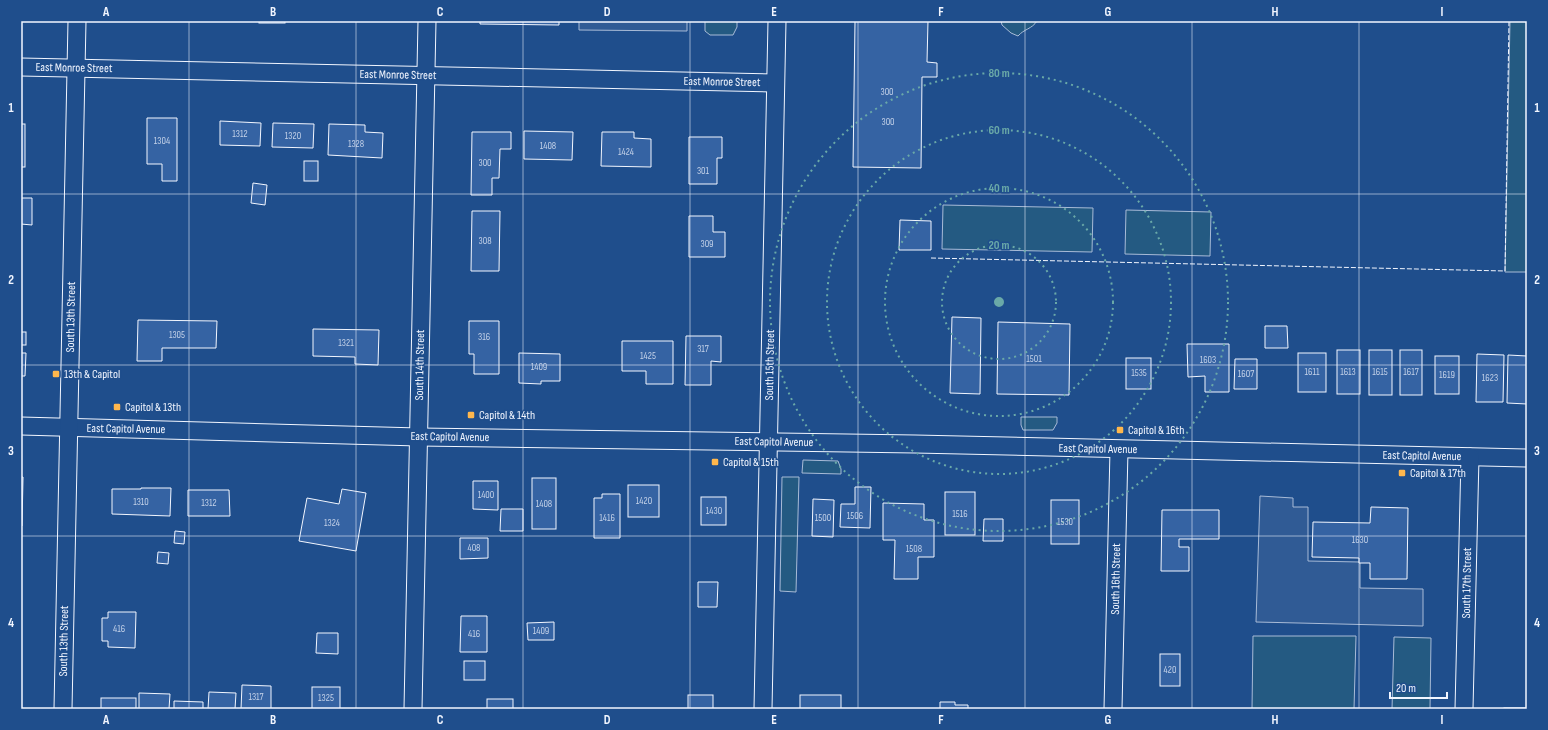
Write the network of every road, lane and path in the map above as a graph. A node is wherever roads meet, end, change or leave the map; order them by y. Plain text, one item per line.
1 (77, 21) edge
2 (427, 21) edge
3 (777, 21) edge
4 (21, 68) edge
5 (76, 68) junction
6 (426, 76) junction
7 (775, 83) junction
8 (21, 426) edge
9 (68, 427) junction
10 (419, 436) junction
11 (768, 442) junction
12 (1119, 450) junction
13 (1470, 457) junction
14 (1527, 458) edge
15 (63, 709) edge
16 (413, 709) edge
17 (763, 709) edge
18 (1113, 709) edge
19 (1464, 709) edge

1 - 5 street, South 13th Street
2 - 6 street, South 14th Street
3 - 7 street, South 15th Street
4 - 5 street, East Monroe Street
5 - 6 street, East Monroe Street
5 - 9 street, South 13th Street
6 - 7 street, East Monroe Street
6 - 10 street, South 14th Street
7 - 11 street, South 15th Street
8 - 9 street, East Capitol Avenue
9 - 10 street, East Capitol Avenue
9 - 15 street, South 13th Street
10 - 11 street, East Capitol Avenue
10 - 16 street, South 14th Street
11 - 12 street, East Capitol Avenue
11 - 17 street, South 15th Street
12 - 13 street, East Capitol Avenue
12 - 18 street, South 16th Street
13 - 14 street, East Capitol Avenue
13 - 19 street, South 17th Street

